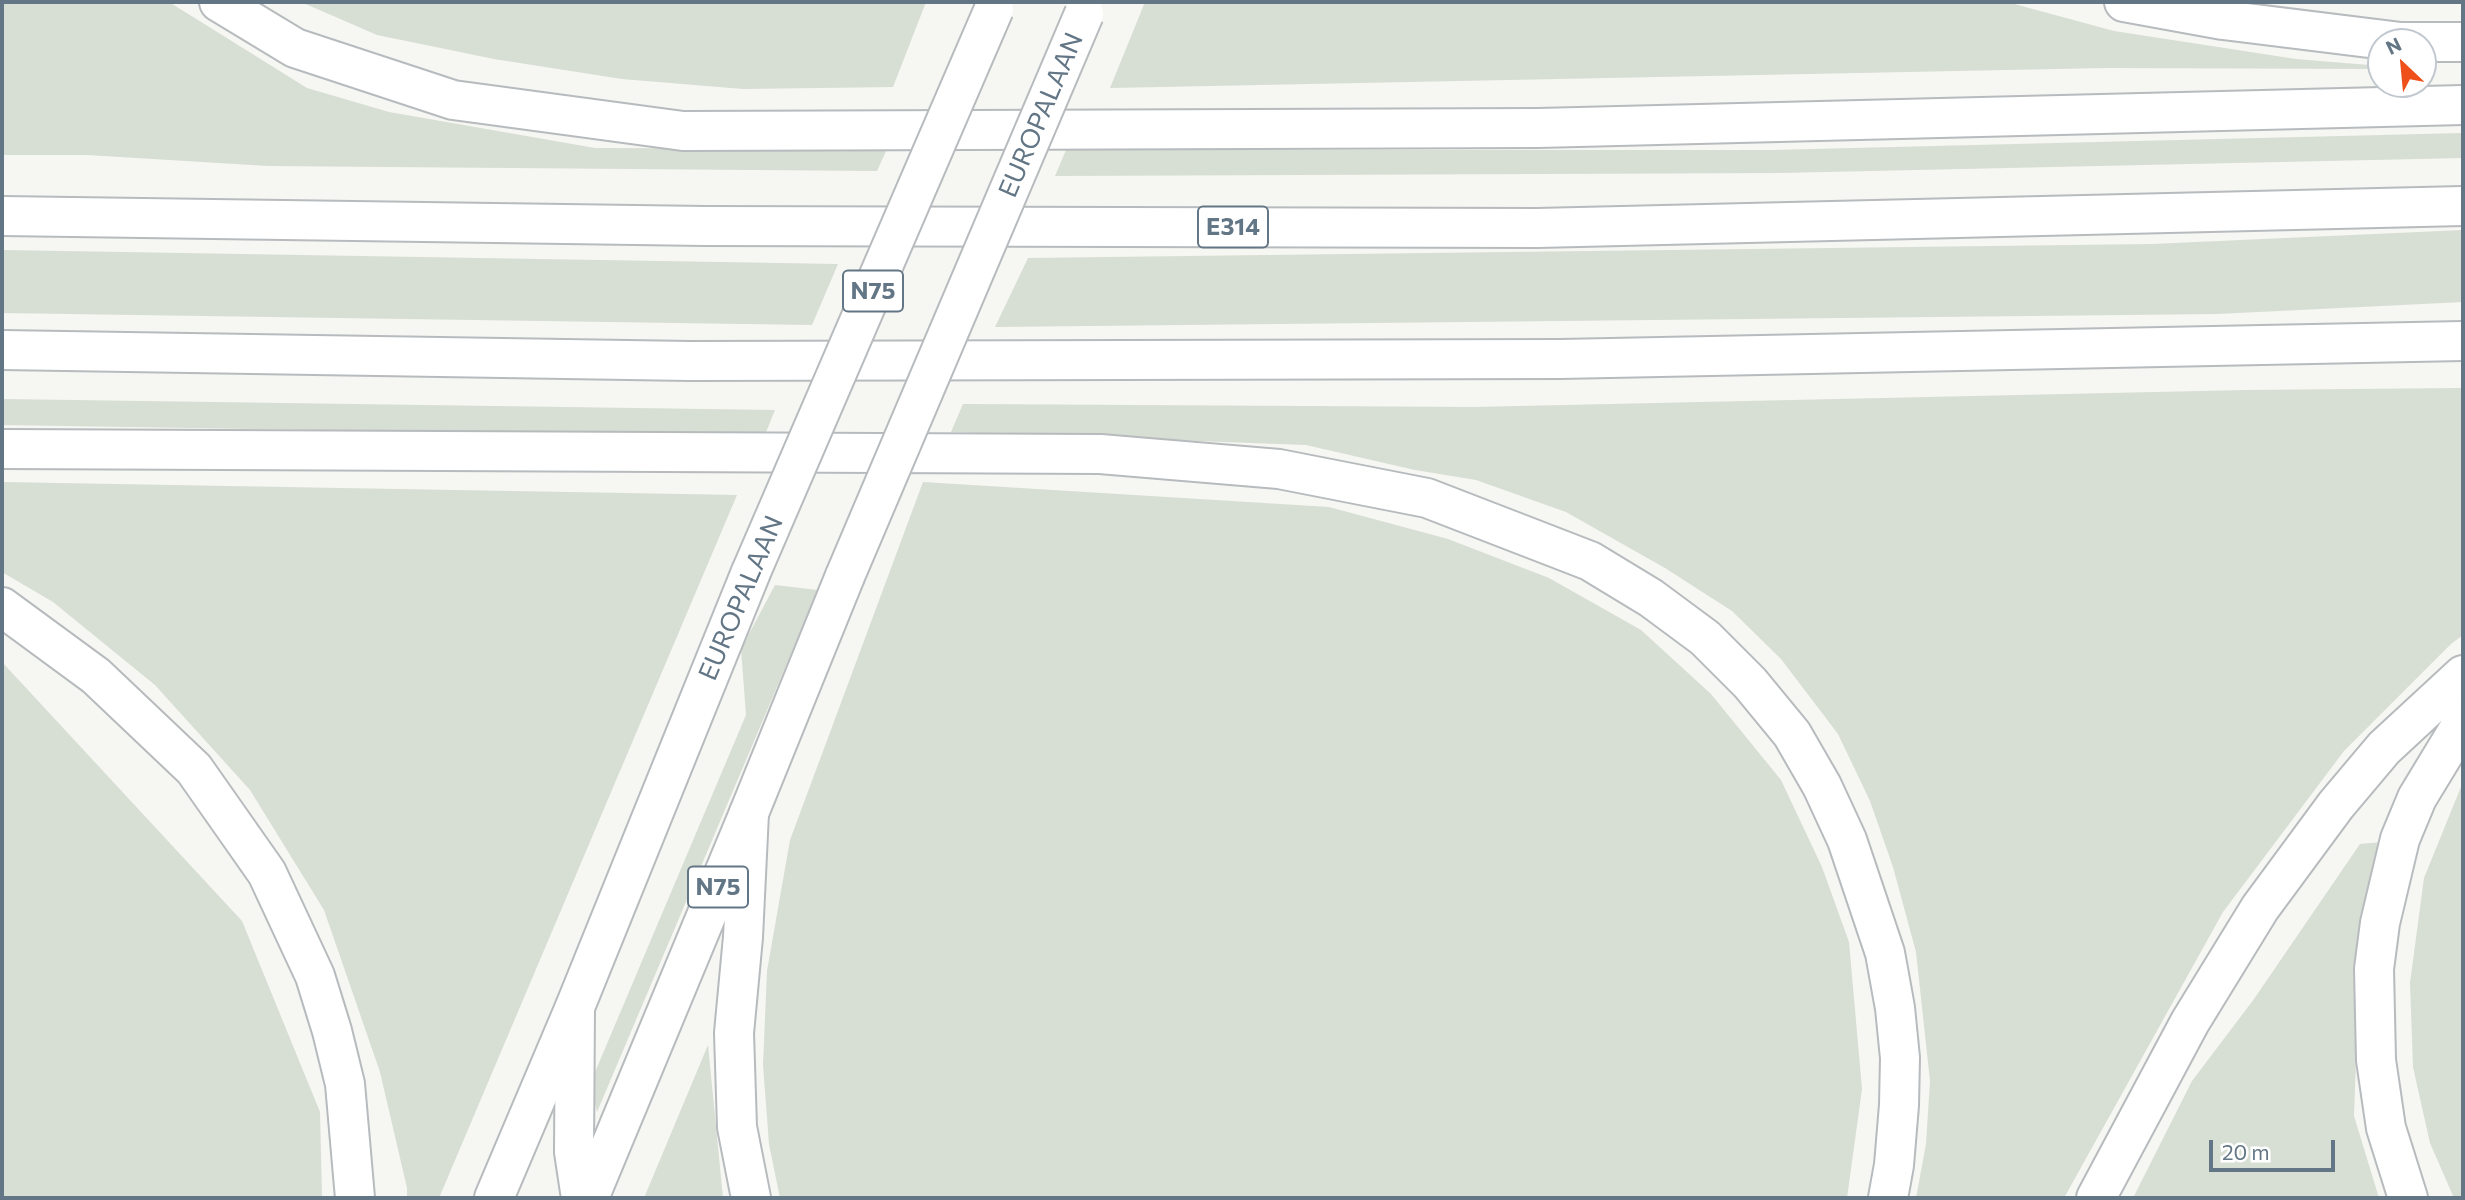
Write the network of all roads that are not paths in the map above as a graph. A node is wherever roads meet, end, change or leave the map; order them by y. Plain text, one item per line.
1 (219, 2) edge
2 (2124, 2) edge
3 (996, 6) edge
4 (1086, 8) edge
5 (2463, 42) edge
6 (2463, 105) edge
7 (2463, 206) edge
8 (2, 216) edge
9 (2463, 341) edge
10 (2, 350) edge
11 (2, 449) edge
12 (2, 607) edge
13 (2463, 675) edge
14 (2463, 722) edge
15 (749, 813) junction
16 (575, 1007) junction
17 (355, 1198) edge
18 (494, 1198) edge
19 (581, 1198) edge
20 (589, 1198) edge
21 (751, 1198) edge
22 (1888, 1198) edge
23 (2096, 1198) edge
24 (2408, 1198) edge

1 - 6 highway
2 - 5 highway
3 - 16 highway, EUROPALAAN / N75, bridge
4 - 15 highway, EUROPALAAN / N75, bridge
7 - 8 highway, E314
9 - 10 highway
11 - 22 highway
12 - 17 highway
13 - 23 highway
14 - 24 highway
15 - 20 highway, EUROPALAAN / N75
15 - 21 highway
16 - 18 highway, EUROPALAAN / N75
16 - 19 highway

